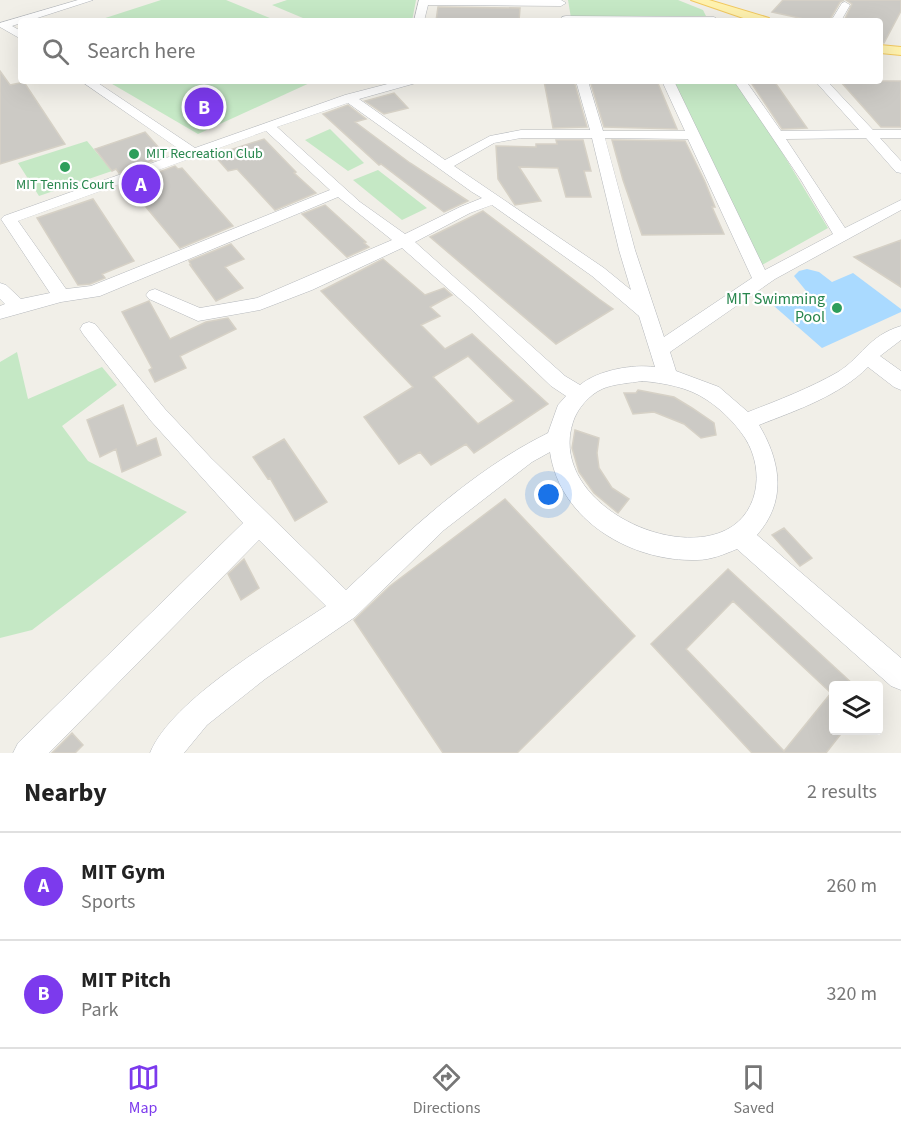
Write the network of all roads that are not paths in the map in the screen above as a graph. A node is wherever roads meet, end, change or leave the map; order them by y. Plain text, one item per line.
1 (88, 0) edge
2 (685, 0) edge
3 (697, 0) edge
4 (424, 1) edge
5 (560, 1) edge
6 (845, 5) dead end
7 (713, 17) edge
8 (24, 18) edge
9 (420, 18) edge
10 (565, 18) edge
11 (686, 18) edge
12 (755, 18) edge
13 (838, 18) edge
14 (18, 20) edge
15 (2, 24) edge
16 (18, 34) edge
17 (883, 44) edge
18 (901, 46) edge
19 (883, 49) edge
20 (901, 51) edge
21 (91, 84) edge
22 (401, 84) edge
23 (583, 84) edge
24 (669, 84) edge
25 (742, 84) edge
26 (824, 84) edge
27 (349, 98) junction
28 (268, 126) junction
29 (869, 134) junction
30 (901, 134) edge
31 (597, 135) junction
32 (693, 135) junction
33 (778, 135) junction
34 (194, 153) junction
35 (445, 166) junction
36 (901, 169) edge
37 (340, 191) junction
38 (494, 199) junction
39 (901, 204) edge
40 (842, 236) junction
41 (404, 241) junction
42 (761, 280) junction
43 (0, 289) edge
44 (155, 295) dead end
45 (61, 296) junction
46 (18, 306) junction
47 (0, 313) edge
48 (648, 313) junction
49 (89, 329) dead end
50 (901, 333) edge
51 (660, 349) junction
52 (867, 356) junction
53 (668, 376) junction
54 (901, 382) edge
55 (579, 394) junction
56 (745, 422) junction
57 (558, 438) junction
58 (260, 524) junction
59 (739, 535) junction
60 (346, 608) junction
61 (901, 676) edge
62 (28, 753) edge
63 (165, 753) edge

1 - 8 street
2 - 7 main road
3 - 12 main road
4 - 5 street
4 - 9 street
5 - 10 street
6 - 13 street
7 - 11 street
14 - 15 street
15 - 16 street
17 - 18 main road
19 - 20 main road
21 - 34 street
22 - 27 street
23 - 31 street
24 - 32 street
25 - 33 street
26 - 29 street
27 - 28 street
27 - 35 street
28 - 34 street
28 - 37 street
29 - 30 street
29 - 33 street
29 - 36 street
31 - 32 street
31 - 35 street
31 - 48 street
32 - 42 street
33 - 40 street
34 - 45 street
35 - 38 street
37 - 41 street
37 - 45 street
38 - 41 street
38 - 48 street
39 - 40 street
40 - 42 street
41 - 44 street
41 - 55 street
42 - 51 street
43 - 46 street
45 - 46 street
46 - 47 street
48 - 51 street
49 - 58 street
50 - 52 street
51 - 53 street
52 - 54 street
52 - 56 street
53 - 55 street
53 - 56 street
55 - 57 street
56 - 59 street
57 - 59 street
57 - 60 street
58 - 60 street
58 - 62 street
59 - 61 street
60 - 63 street

